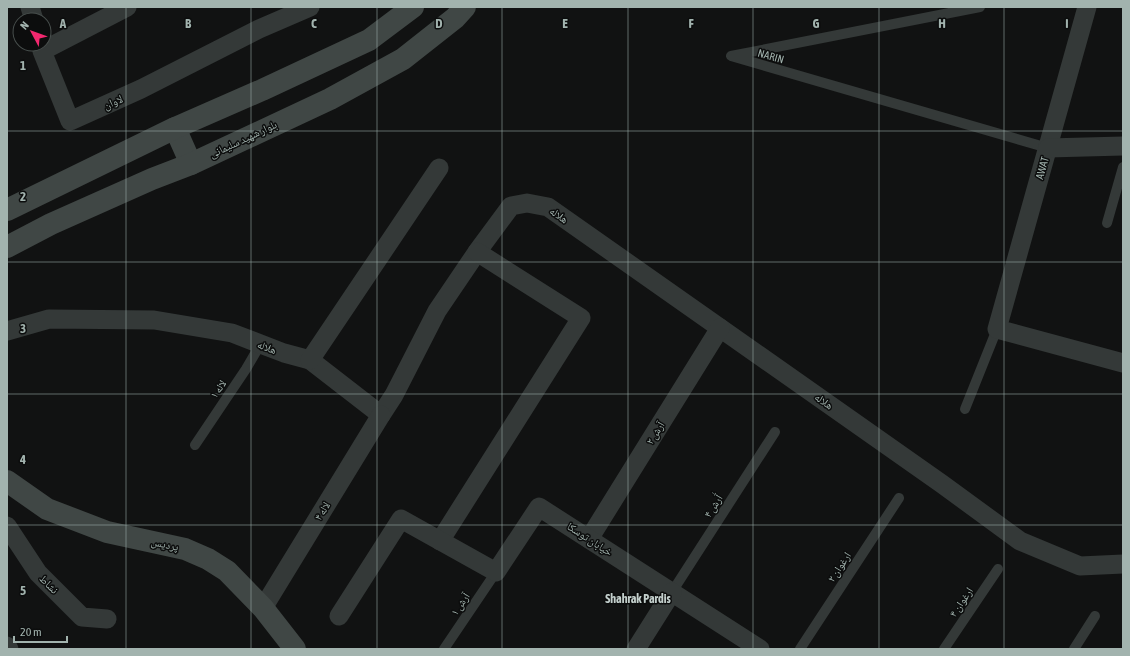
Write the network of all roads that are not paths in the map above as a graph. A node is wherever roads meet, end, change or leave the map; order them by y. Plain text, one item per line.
1 (127, 7) edge
2 (310, 7) edge
3 (413, 7) edge
4 (465, 7) edge
5 (980, 7) edge
6 (1087, 7) edge
7 (52, 43) edge
8 (43, 52) edge
9 (175, 128) junction
10 (1123, 146) edge
11 (138, 147) junction
12 (1048, 148) junction
13 (191, 164) junction
14 (1123, 167) edge
15 (439, 168) dead end
16 (152, 179) junction
17 (7, 210) edge
18 (1107, 223) dead end
19 (7, 247) edge
20 (477, 252) junction
21 (720, 328) junction
22 (997, 329) junction
23 (7, 331) edge
24 (260, 345) junction
25 (310, 360) junction
26 (1123, 363) edge
27 (965, 409) dead end
28 (381, 414) junction
29 (775, 432) dead end
30 (195, 445) dead end
31 (7, 481) edge
32 (899, 498) dead end
33 (7, 526) edge
34 (589, 539) junction
35 (440, 541) junction
36 (1123, 564) edge
37 (998, 569) dead end
38 (496, 572) junction
39 (672, 592) junction
40 (263, 608) junction
41 (339, 616) dead end
42 (1095, 616) dead end
43 (107, 619) dead end
44 (7, 646) edge
45 (9, 649) edge
46 (295, 649) edge
47 (444, 649) edge
48 (636, 649) edge
49 (760, 649) edge
50 (800, 649) edge
51 (944, 649) edge
52 (1074, 649) edge

1 - 7 street, لاوان
2 - 8 street, لاوان
3 - 9 main road
4 - 13 main road, بلوار شهید سلیمانی
5 - 12 lane, NARIN
6 - 12 street, AWAT
9 - 11 main road
9 - 13 main road
10 - 12 street
11 - 16 main road
11 - 17 main road
12 - 22 street, AWAT
13 - 16 main road, بلوار شهید سلیمانی
14 - 18 lane
15 - 25 street
16 - 19 main road, بلوار شهید سلیمانی
20 - 21 street, هلاله
20 - 28 street, هلاله
20 - 35 street
21 - 34 street, آرش ۲
21 - 36 street, هلاله
22 - 26 street
22 - 27 lane
23 - 24 street, هلاله
24 - 25 street, هلاله
24 - 30 lane, لاله ۱
25 - 28 street, هلاله
28 - 40 street, لاله ۴
29 - 39 lane, آٰرش ۴
31 - 40 main road, پردیس
32 - 50 lane, ارغوان ۲
33 - 43 street, نشاط
34 - 38 street, خیابان توسکا
34 - 39 street, خیابان توسکا
35 - 38 street
35 - 41 street
37 - 51 lane, ارغوان ۴
38 - 47 lane, آرش ۱
39 - 48 street
39 - 49 street, خیابان توسکا
40 - 46 main road, پردیس
42 - 52 lane
44 - 45 street

